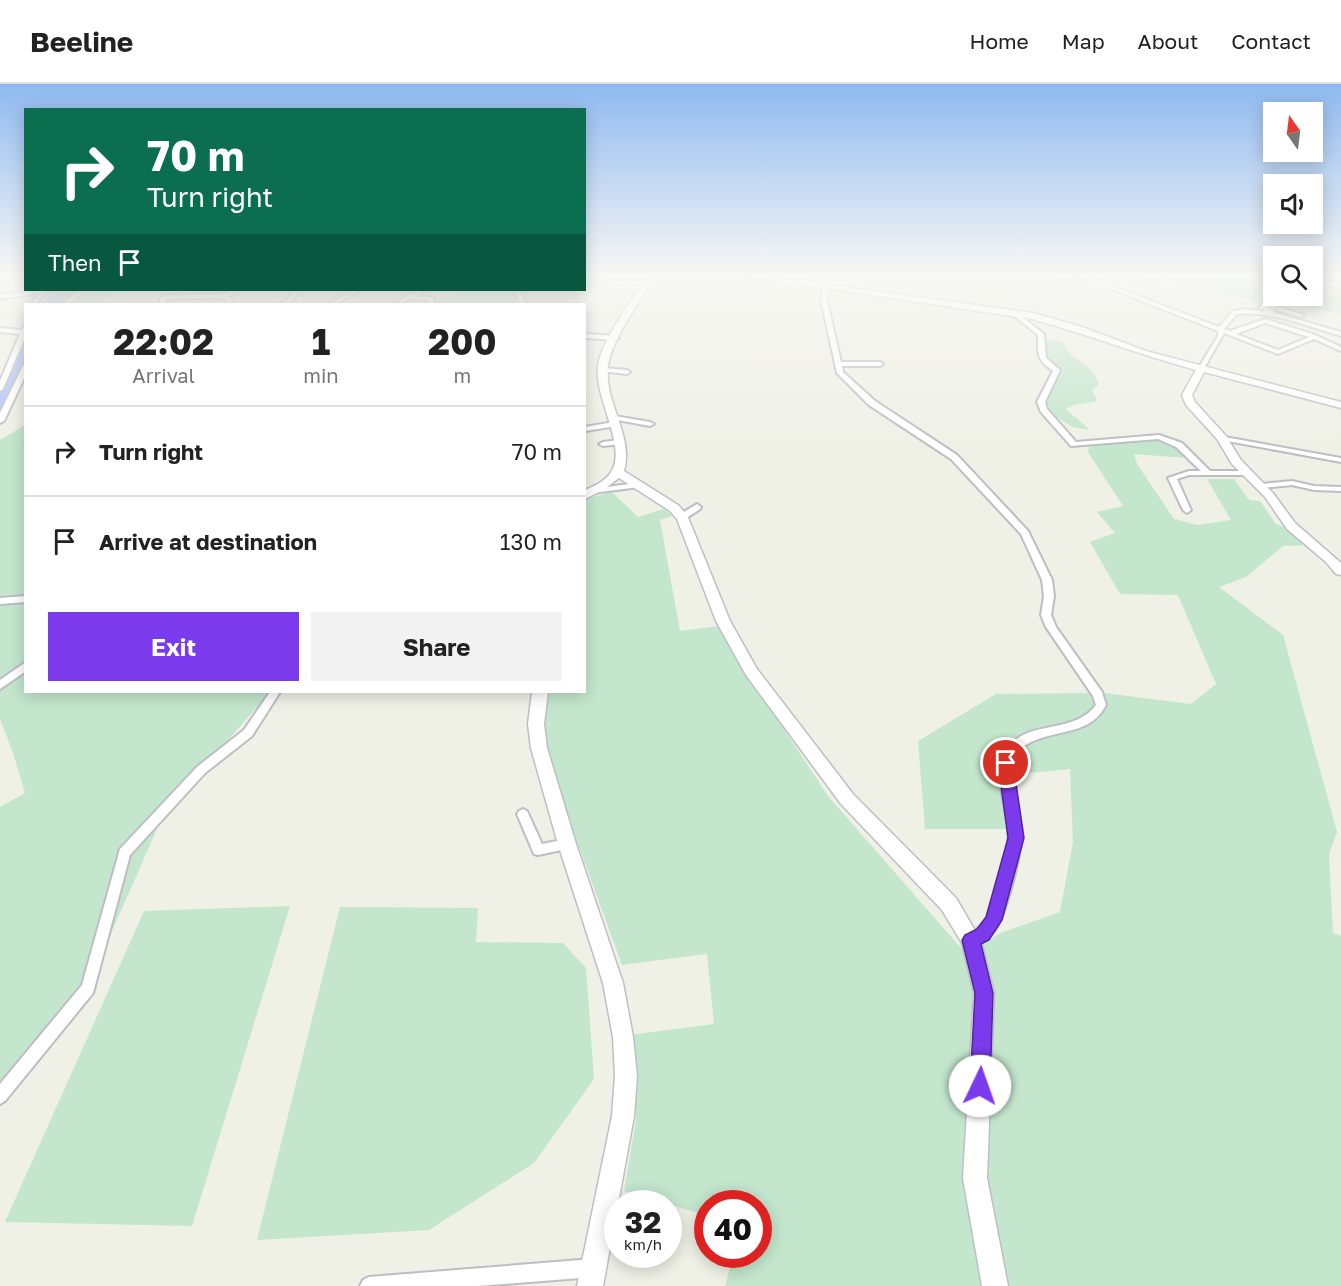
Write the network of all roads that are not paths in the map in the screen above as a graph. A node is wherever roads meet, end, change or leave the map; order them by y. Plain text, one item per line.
1 (24, 332) edge
2 (619, 332) edge
3 (831, 332) edge
4 (1039, 332) edge
5 (1085, 332) edge
6 (1221, 332) edge
7 (1299, 332) edge
8 (1232, 333) edge
9 (586, 336) edge
10 (1314, 337) junction
11 (616, 338) junction
12 (1341, 349) edge
13 (838, 364) junction
14 (880, 364) dead end
15 (1201, 369) junction
16 (24, 370) edge
17 (602, 370) junction
18 (627, 372) dead end
19 (0, 389) edge
20 (1341, 405) edge
21 (613, 420) junction
22 (0, 422) edge
23 (650, 424) dead end
24 (586, 429) edge
25 (1221, 438) junction
26 (619, 442) junction
27 (603, 444) dead end
28 (1341, 460) edge
29 (618, 472) junction
30 (1208, 473) junction
31 (1246, 473) junction
32 (638, 485) junction
33 (1261, 486) junction
34 (1341, 489) edge
35 (589, 493) edge
36 (697, 507) dead end
37 (1187, 510) dead end
38 (682, 517) junction
39 (1341, 571) edge
40 (24, 599) edge
41 (0, 601) edge
42 (24, 667) edge
43 (0, 685) edge
44 (274, 693) edge
45 (540, 693) edge
46 (523, 814) dead end
47 (567, 844) junction
48 (971, 940) junction
49 (0, 1096) edge
50 (592, 1277) edge
51 (369, 1286) edge
52 (995, 1286) edge

1 - 19 street
2 - 11 street
3 - 13 street
4 - 30 street
5 - 15 street
6 - 15 street
7 - 10 street
8 - 10 street
9 - 11 street
10 - 12 street
11 - 17 street
13 - 14 street
13 - 48 street
15 - 20 street
15 - 25 street
16 - 22 street
17 - 18 street
17 - 21 street
21 - 23 street
21 - 24 street
21 - 26 street
25 - 28 street
25 - 31 street
26 - 27 street
26 - 29 street
29 - 32 street
29 - 35 street
30 - 31 street
30 - 37 street
31 - 33 street
32 - 35 street
32 - 38 street
33 - 34 street
33 - 39 street
36 - 38 street
38 - 48 street
40 - 41 street
42 - 43 street
44 - 49 street
45 - 47 street
46 - 47 street
47 - 50 street
48 - 52 street
50 - 51 street

